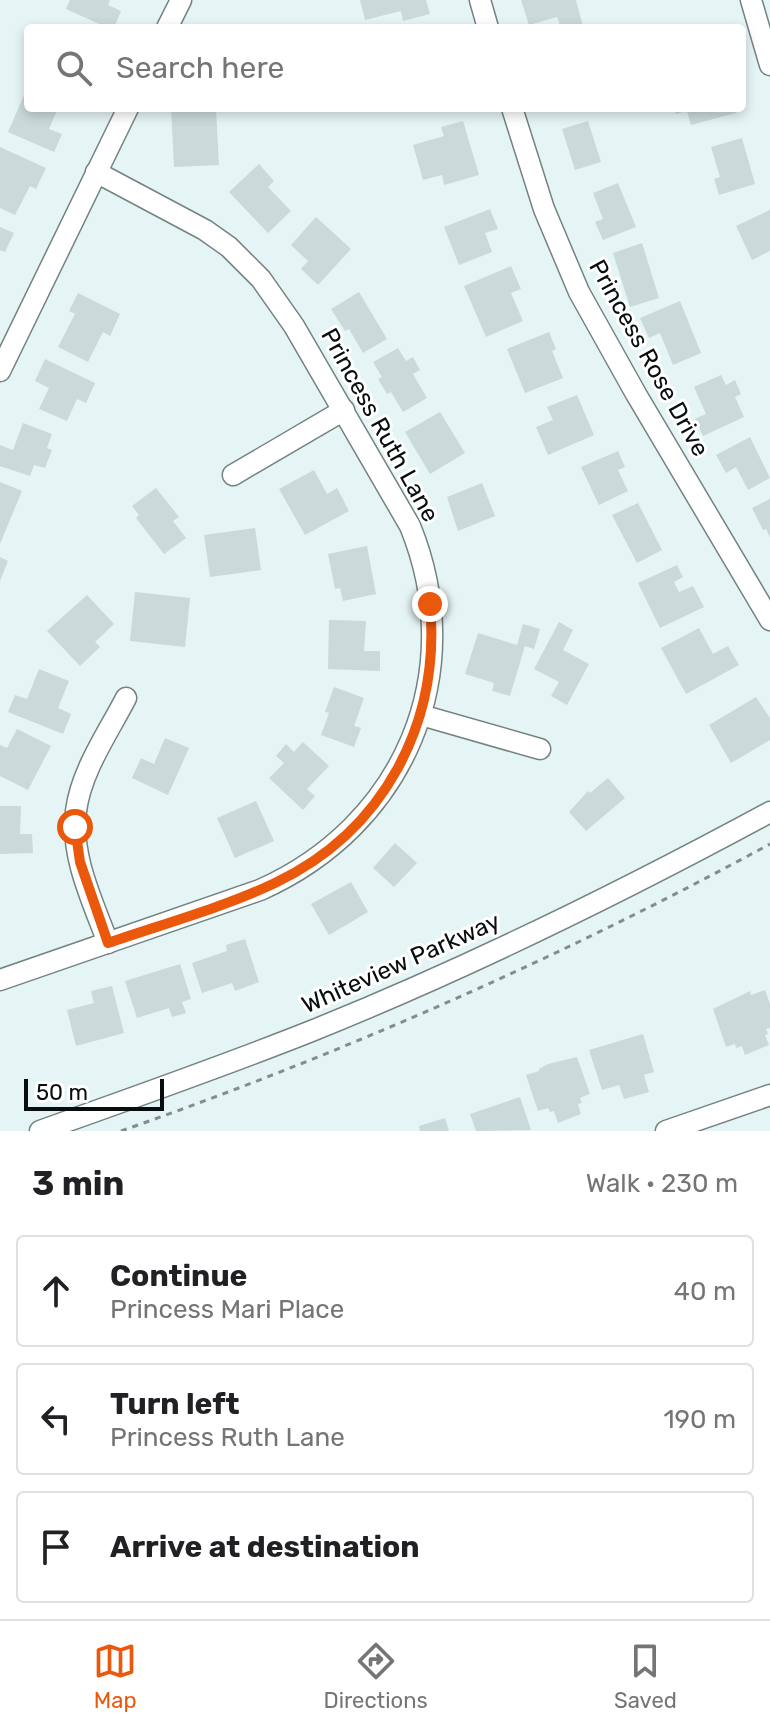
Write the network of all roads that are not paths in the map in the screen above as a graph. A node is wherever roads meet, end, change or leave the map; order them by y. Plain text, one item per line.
1 (181, 0) edge
2 (480, 0) edge
3 (751, 0) edge
4 (169, 24) edge
5 (487, 24) edge
6 (770, 65) edge
7 (126, 112) edge
8 (513, 112) edge
9 (96, 172) junction
10 (0, 371) edge
11 (344, 410) junction
12 (233, 475) dead end
13 (770, 620) edge
14 (126, 698) dead end
15 (421, 715) junction
16 (540, 749) dead end
17 (770, 812) edge
18 (108, 943) junction
19 (0, 980) edge
20 (770, 1095) edge
21 (40, 1131) edge
22 (666, 1131) edge

1 - 4 street
2 - 5 street
3 - 6 street
7 - 9 street
8 - 13 street, Princess Rose Drive
9 - 10 street
9 - 11 street, Princess Ruth Lane
11 - 12 street
11 - 15 street, Princess Ruth Lane
14 - 18 street
15 - 16 street
15 - 18 street, Princess Ruth Lane
17 - 21 street, Whiteview Parkway
18 - 19 street, Princess Ruth Lane
20 - 22 street

